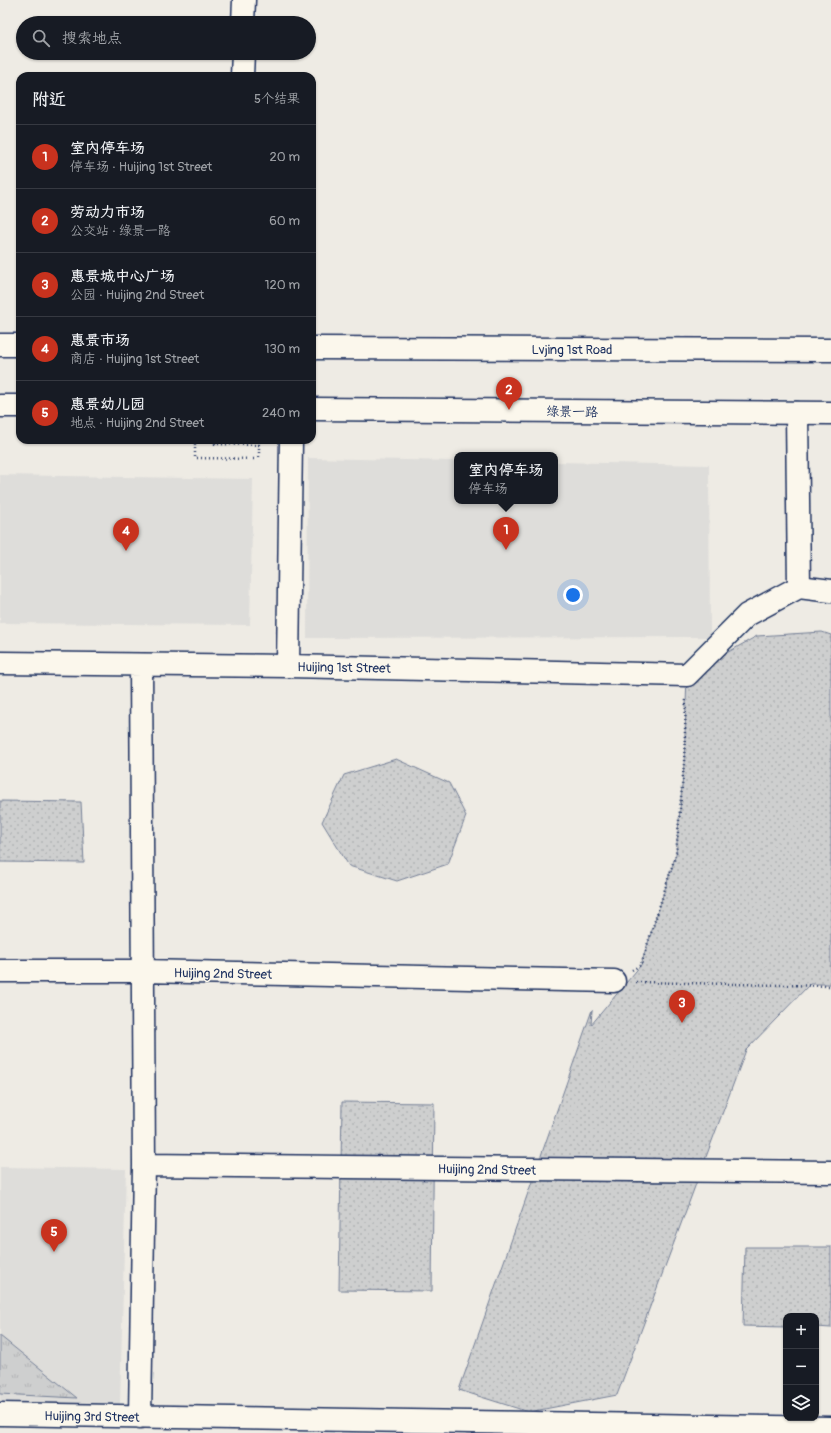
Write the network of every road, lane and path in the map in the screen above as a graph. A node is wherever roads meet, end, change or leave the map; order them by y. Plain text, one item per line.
1 (244, 0) edge
2 (243, 16) edge
3 (243, 60) edge
4 (242, 72) edge
5 (0, 345) edge
6 (16, 345) edge
7 (316, 348) edge
8 (831, 349) edge
9 (0, 406) edge
10 (16, 406) edge
11 (316, 409) edge
12 (797, 413) junction
13 (831, 413) edge
14 (195, 444) edge
15 (215, 444) edge
16 (291, 444) edge
17 (799, 587) junction
18 (831, 591) edge
19 (0, 663) edge
20 (141, 665) junction
21 (288, 666) junction
22 (687, 675) junction
23 (0, 971) edge
24 (143, 971) junction
25 (614, 981) junction
26 (831, 986) edge
27 (144, 1165) junction
28 (831, 1172) edge
29 (0, 1414) edge
30 (140, 1417) junction
31 (519, 1428) edge
32 (831, 1428) edge

1 - 2 street
3 - 4 street
5 - 6 street
7 - 8 street, Lvjing 1st Road
9 - 10 street
11 - 12 street, 绿景一路
12 - 13 street, 绿景一路
12 - 17 street
14 - 15 path
16 - 21 street
17 - 18 street
17 - 22 street
19 - 20 street, Huijing 1st Street
20 - 21 street, Huijing 1st Street
20 - 24 street
21 - 22 street, Huijing 1st Street
22 - 25 path
23 - 24 street, Huijing 2nd Street
24 - 25 street, Huijing 2nd Street
24 - 27 street
25 - 26 path
27 - 28 street, Huijing 2nd Street
27 - 30 street
29 - 30 street, Huijing 3rd Street
30 - 31 street, Huijing 3rd Street
31 - 32 street, Huijing 3rd Street

